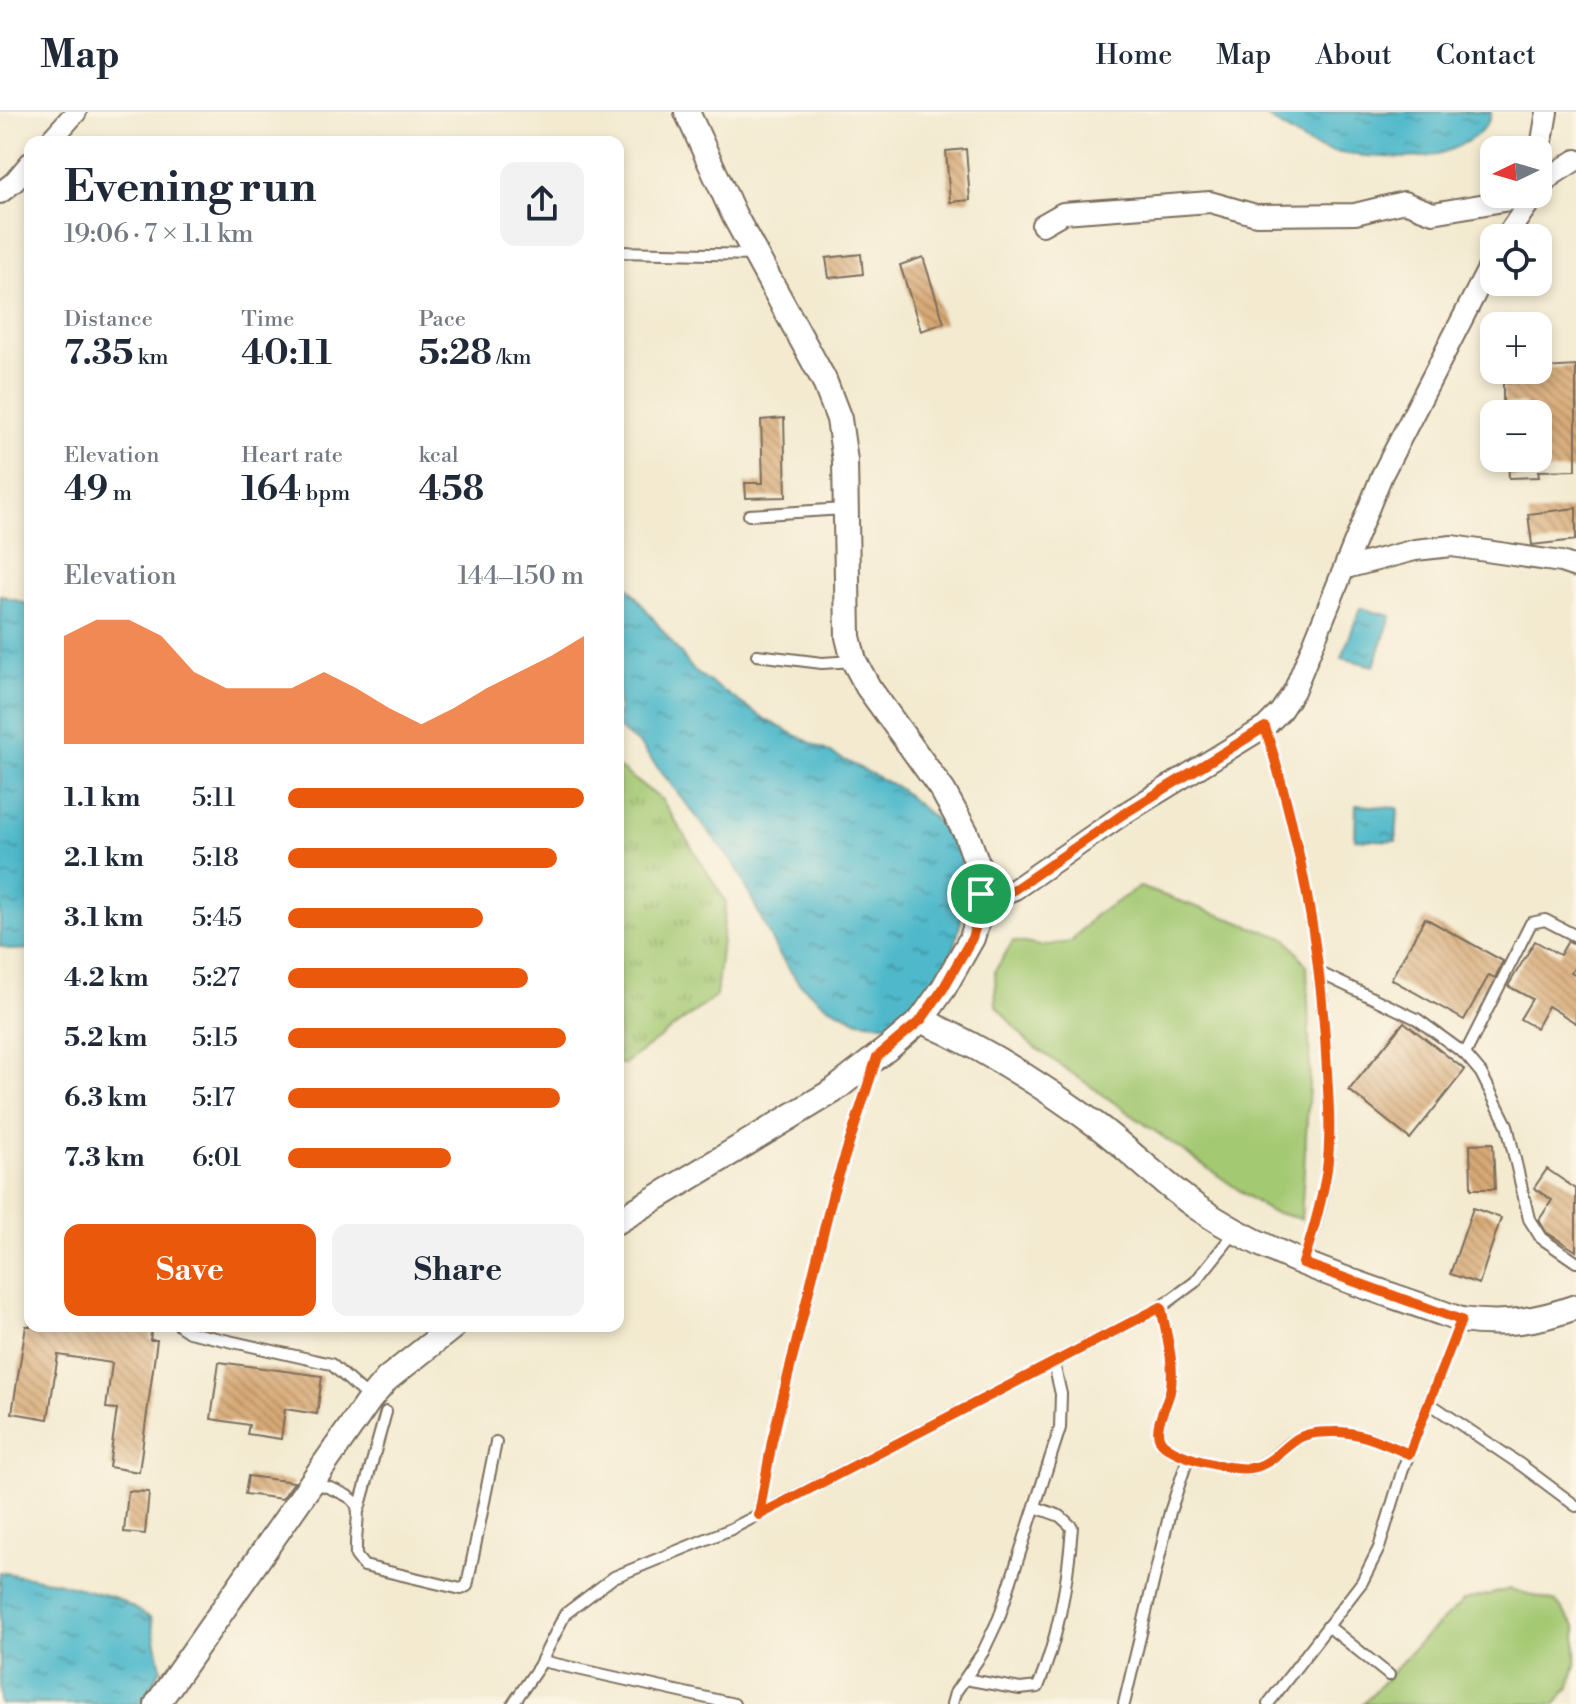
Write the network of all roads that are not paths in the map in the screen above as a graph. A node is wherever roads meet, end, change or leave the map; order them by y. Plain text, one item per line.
1 (76, 112) edge
2 (687, 112) edge
3 (1547, 112) edge
4 (54, 136) edge
5 (1543, 136) edge
6 (1576, 160) edge
7 (24, 170) edge
8 (1552, 176) edge
9 (0, 193) edge
10 (1480, 205) edge
11 (1042, 225) dead end
12 (624, 252) edge
13 (755, 255) junction
14 (1480, 284) edge
15 (844, 509) junction
16 (749, 515) dead end
17 (1576, 567) edge
18 (1346, 568) junction
19 (757, 655) dead end
20 (854, 661) junction
21 (1265, 727) junction
22 (981, 894) junction
23 (1576, 936) edge
24 (1318, 972) junction
25 (921, 1020) junction
26 (1465, 1054) junction
27 (877, 1057) junction
28 (624, 1217) edge
29 (1235, 1231) junction
30 (1576, 1262) edge
31 (1303, 1263) junction
32 (1161, 1307) junction
33 (1576, 1307) edge
34 (1461, 1320) junction
35 (189, 1332) edge
36 (446, 1332) edge
37 (1054, 1364) junction
38 (1429, 1403) junction
39 (378, 1406) junction
40 (496, 1442) dead end
41 (1409, 1454) junction
42 (1188, 1458) junction
43 (313, 1482) junction
44 (1576, 1506) edge
45 (1035, 1507) junction
46 (359, 1509) junction
47 (759, 1515) junction
48 (1328, 1626) junction
49 (542, 1661) junction
50 (1389, 1675) dead end
51 (965, 1679) junction
52 (157, 1704) edge
53 (513, 1704) edge
54 (734, 1704) edge
55 (952, 1704) edge
56 (1124, 1704) edge
57 (1268, 1704) edge

1 - 4 street
2 - 13 street
3 - 5 street
6 - 8 street
7 - 9 street
10 - 11 street
12 - 13 lane
13 - 15 street
14 - 18 street
15 - 16 lane
15 - 20 street
17 - 18 street
18 - 21 street
19 - 20 lane
20 - 22 street
21 - 22 street
21 - 24 lane
22 - 25 street
23 - 26 lane
24 - 26 lane
24 - 31 lane
25 - 27 street
25 - 29 street
26 - 30 lane
27 - 28 street
27 - 47 lane
29 - 31 street
29 - 32 lane
31 - 34 street
32 - 37 lane
32 - 42 lane
33 - 34 street
34 - 38 lane
35 - 39 lane
36 - 39 street
37 - 45 lane
37 - 47 lane
38 - 41 lane
38 - 44 lane
39 - 43 street
39 - 46 lane
40 - 46 lane
41 - 42 lane
41 - 48 lane
42 - 56 lane
43 - 46 lane
43 - 52 street
45 - 51 lane
45 - 51 lane
47 - 49 lane
48 - 50 lane
48 - 57 lane
49 - 53 lane
49 - 54 lane
51 - 55 lane

